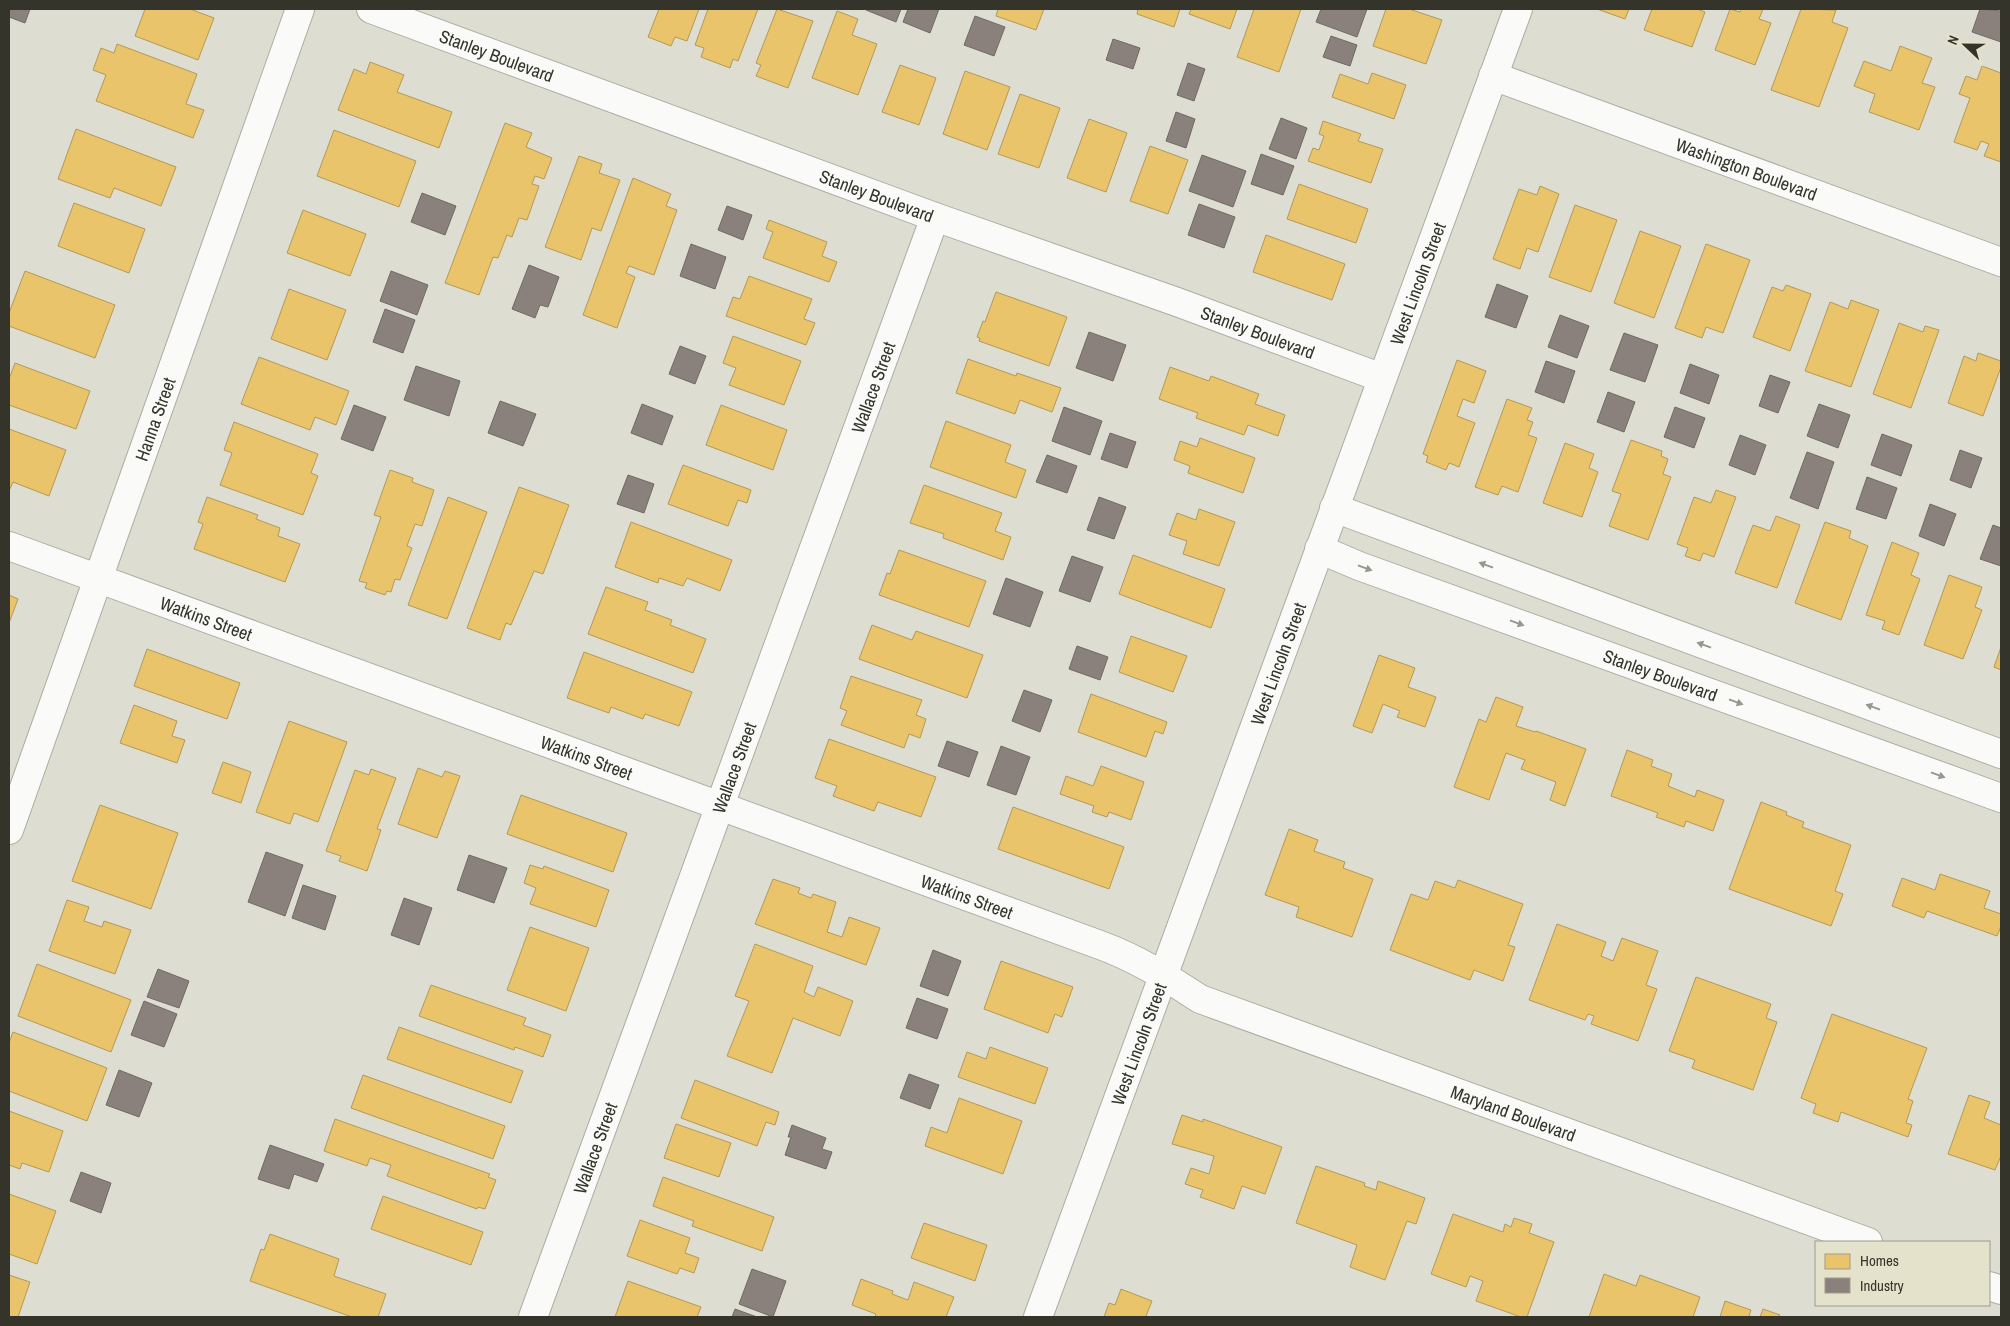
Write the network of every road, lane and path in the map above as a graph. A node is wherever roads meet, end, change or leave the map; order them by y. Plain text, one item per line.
1 (300, 9) edge
2 (371, 9) edge
3 (1518, 9) edge
4 (1493, 76) junction
5 (935, 217) junction
6 (2001, 262) edge
7 (1382, 378) junction
8 (1334, 508) junction
9 (9, 546) edge
10 (1319, 549) junction
11 (99, 578) junction
12 (1913, 722) junction
13 (2001, 754) edge
14 (1899, 761) junction
15 (2001, 798) edge
16 (719, 806) junction
17 (9, 830) edge
18 (1162, 975) junction
19 (1865, 1241) edge
20 (533, 1317) edge
21 (1038, 1317) edge

1 - 11 street, Hanna Street
2 - 5 street, Stanley Boulevard
3 - 4 street, West Lincoln Street
4 - 6 street, Washington Boulevard
4 - 7 street, West Lincoln Street
5 - 7 street, Stanley Boulevard
5 - 16 street, Wallace Street
7 - 8 street, West Lincoln Street
8 - 10 street, West Lincoln Street
12 -> 8 street
9 - 11 street, Watkins Street
10 -> 14 street, Stanley Boulevard
10 - 18 street, West Lincoln Street
11 - 16 street, Watkins Street
11 - 17 street, Hanna Street
12 - 13 street
12 - 14 street
14 -> 15 street, Stanley Boulevard
16 - 18 street, Watkins Street
16 - 20 street, Wallace Street
18 - 19 street, Maryland Boulevard
18 - 21 street, West Lincoln Street

